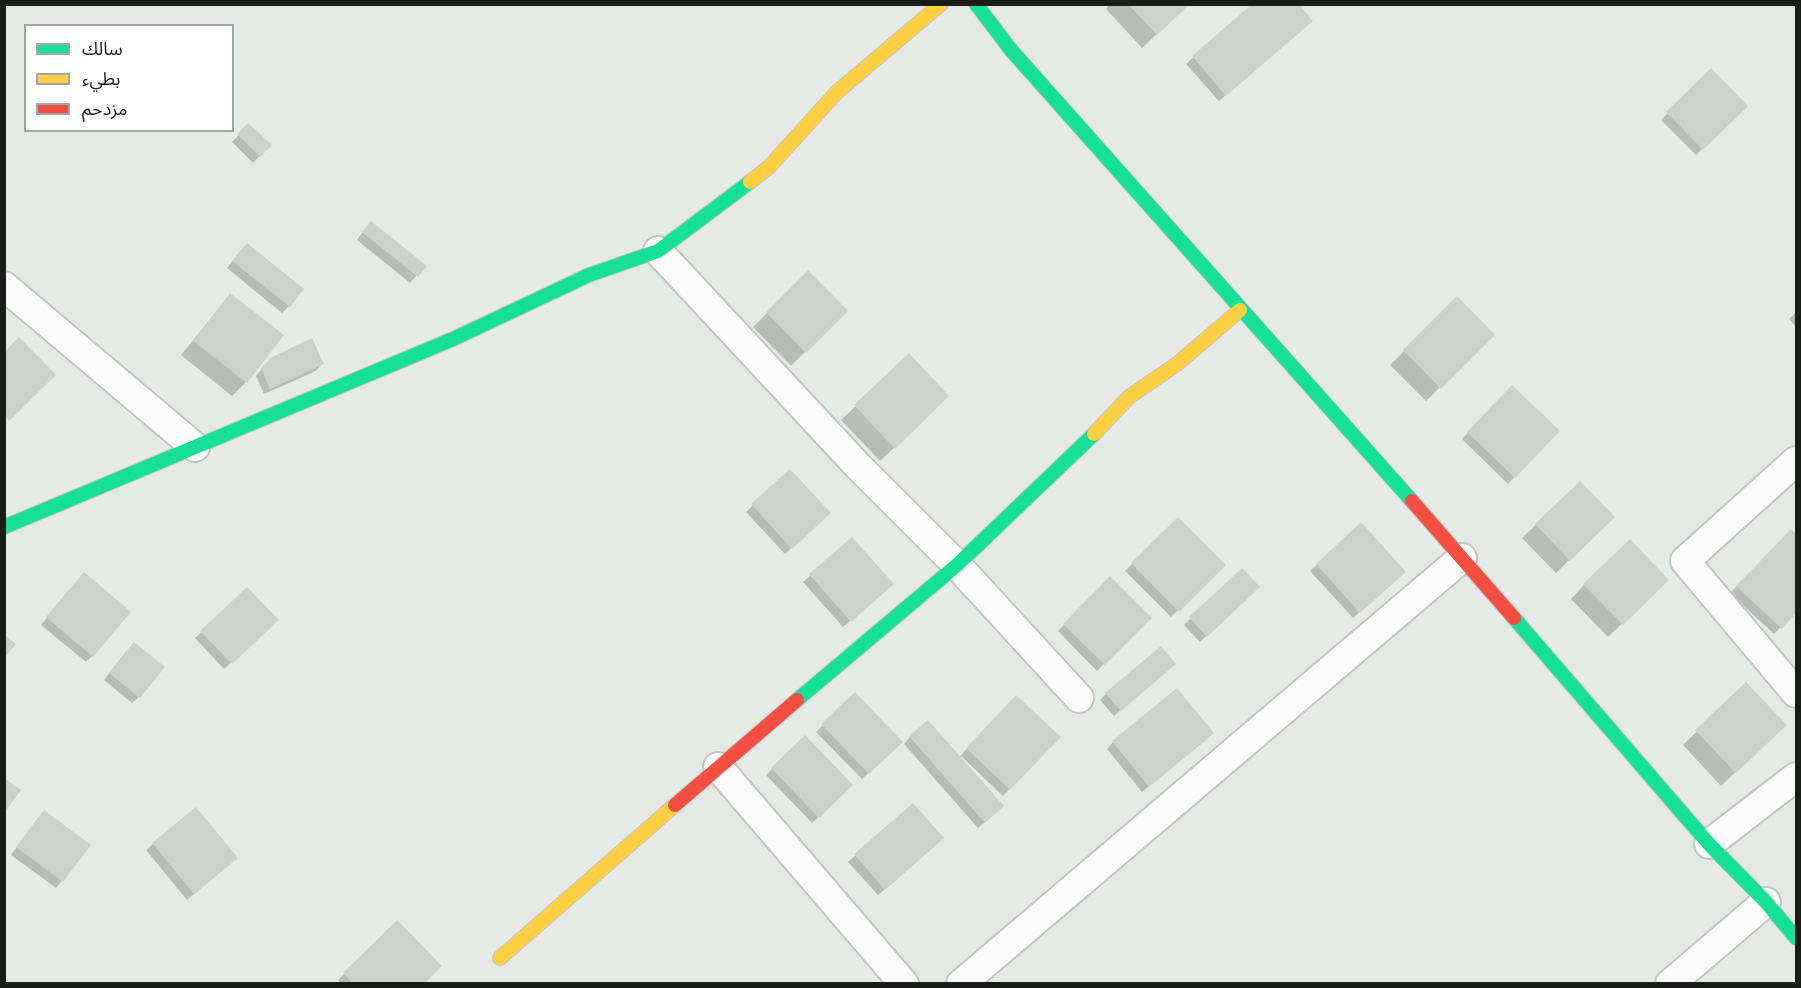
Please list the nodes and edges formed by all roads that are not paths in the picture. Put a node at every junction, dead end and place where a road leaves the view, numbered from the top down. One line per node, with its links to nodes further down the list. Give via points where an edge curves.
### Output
1 (941, 4): 3 (street, via 837,92 769,167)
2 (976, 4): 5 (street, via 1011,50)
3 (658, 250): 6 (street, via 589,275 453,339); 10 (street, via 858,466)
4 (4, 286): 6 (street)
5 (1240, 310): 9 (street); 10 (street, via 1177,364 1129,397)
6 (195, 447): 8 (street)
7 (1797, 461): 11 (street, via 1685,561)
8 (4, 527)
9 (1462, 558): 15 (street); 20 (street)
10 (957, 565): 12 (street); 13 (street)
11 (1797, 693)
12 (1079, 698)
13 (718, 767): 18 (street); 19 (street)
14 (1797, 777): 15 (street)
15 (1709, 844): 16 (street)
16 (1767, 902): 17 (street); 21 (street)
17 (1797, 938)
18 (500, 958)
19 (904, 984)
20 (961, 984)
21 (1670, 984)

